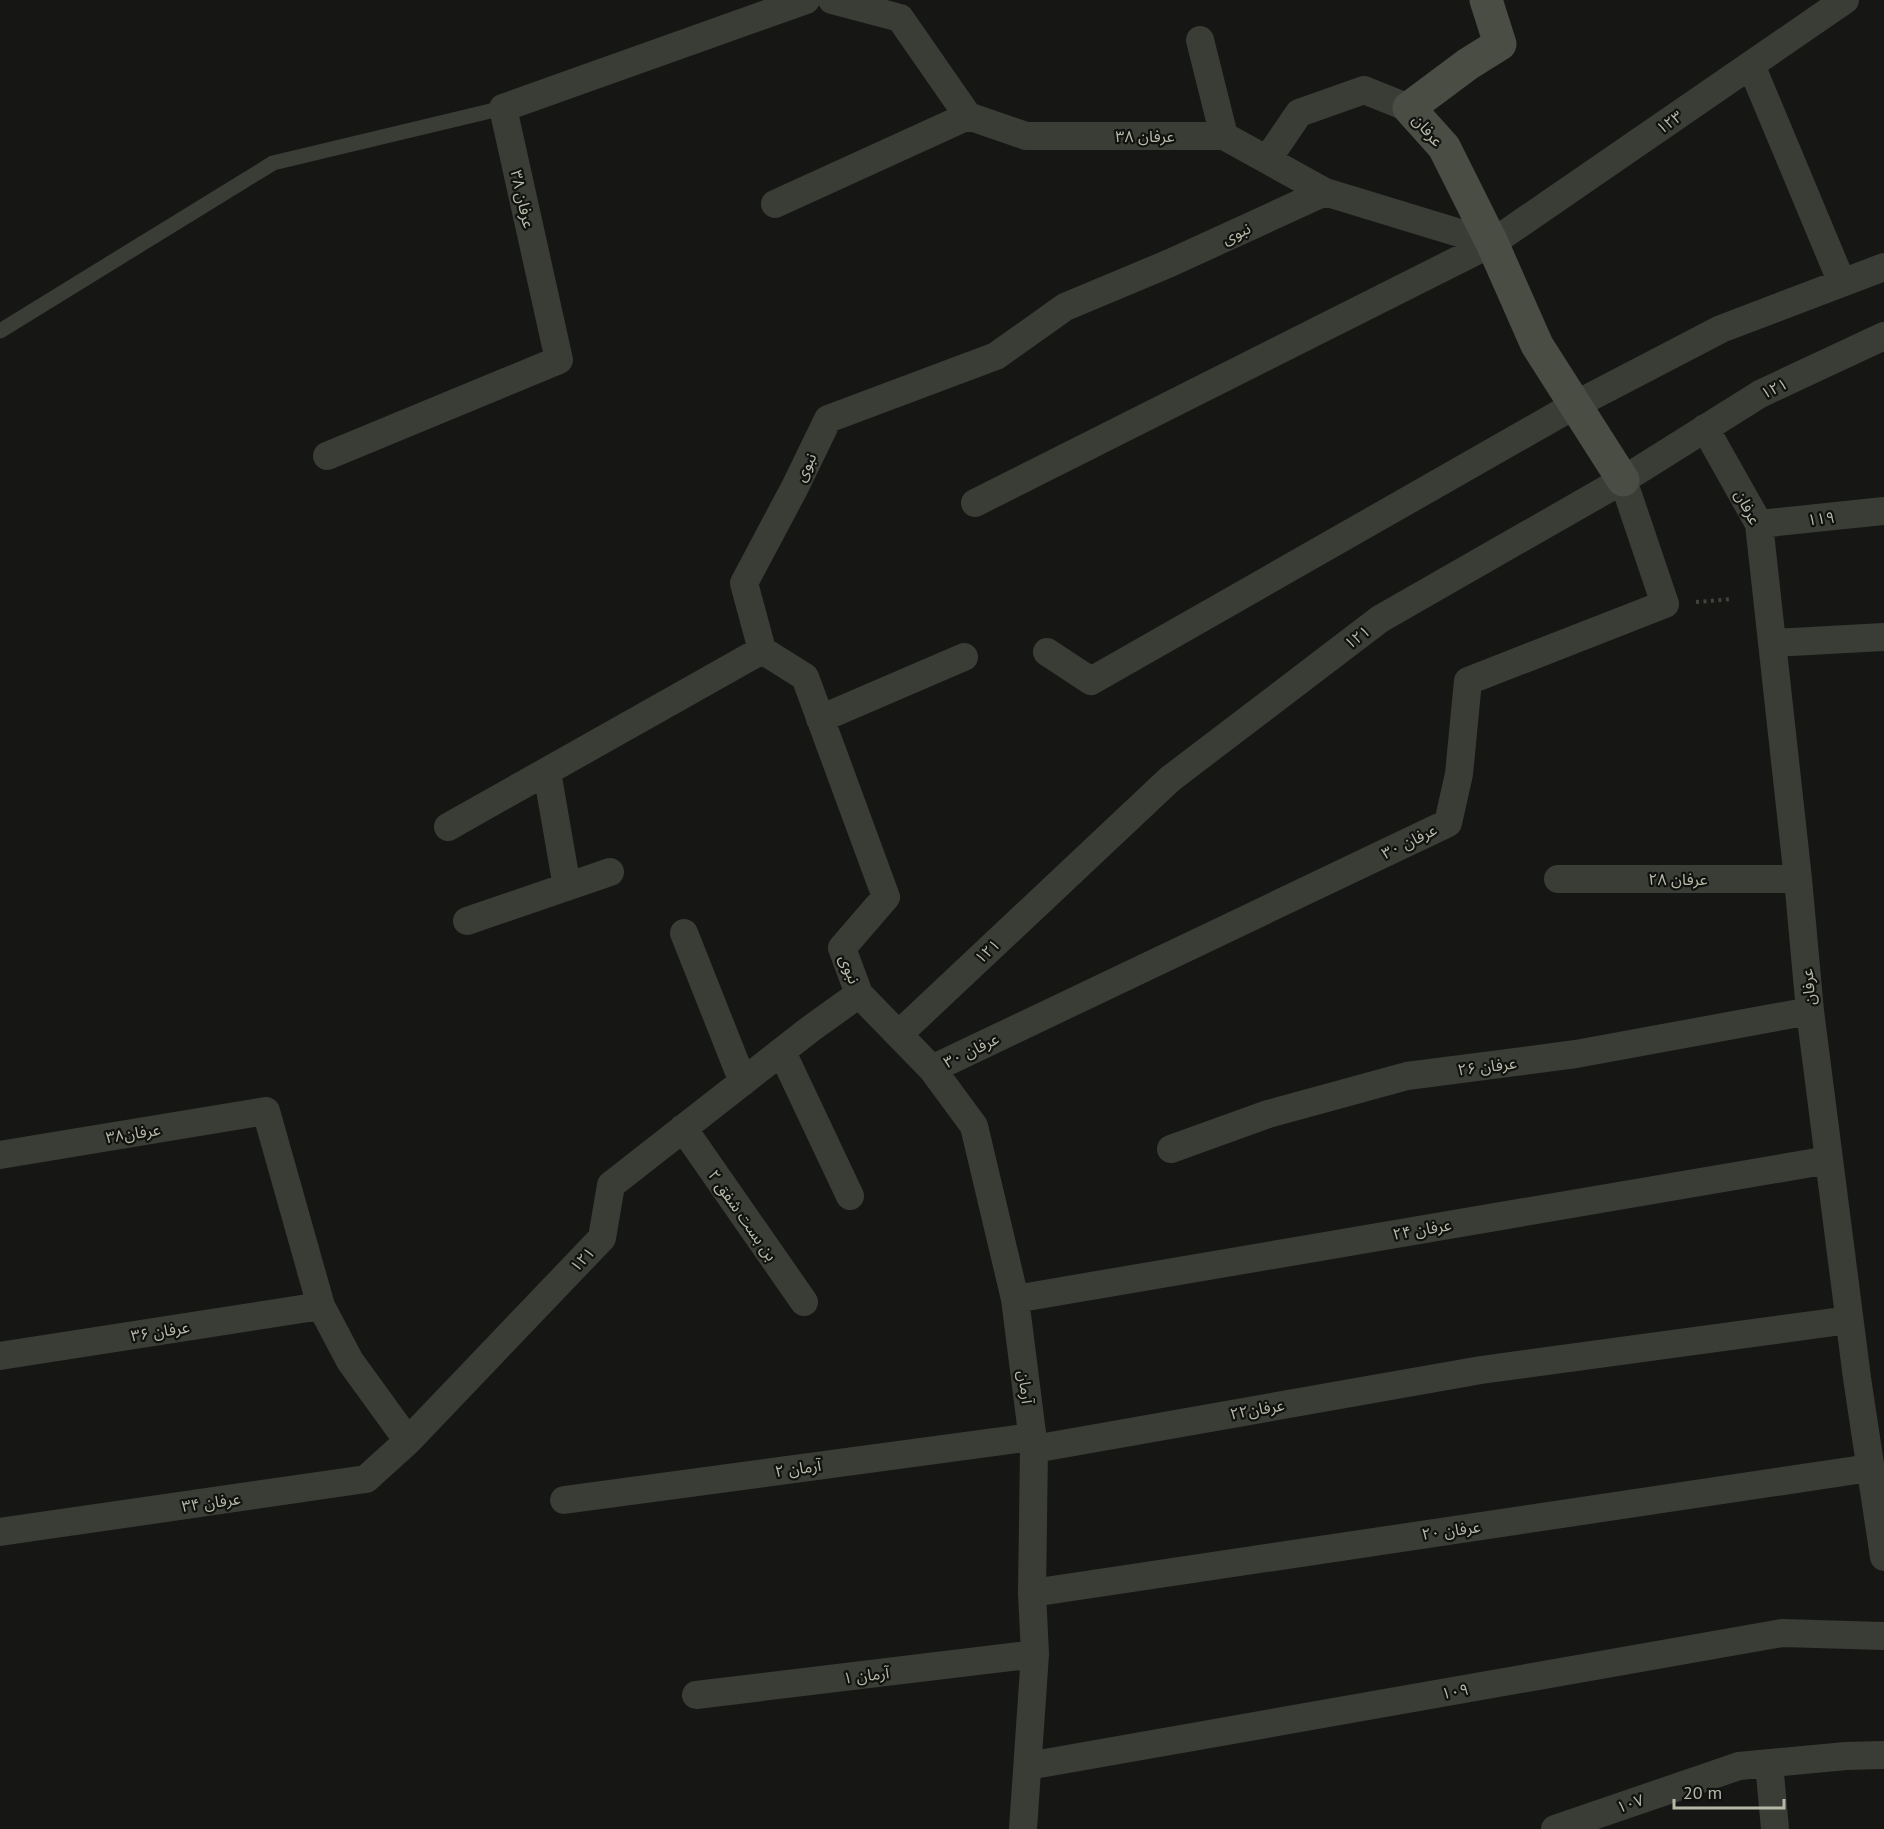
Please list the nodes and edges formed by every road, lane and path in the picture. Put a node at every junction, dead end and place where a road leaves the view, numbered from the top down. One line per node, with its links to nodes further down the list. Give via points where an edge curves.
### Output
1 (806, 0): 7 (street)
2 (832, 0): 9 (street, via 900,18)
3 (1486, 0): 8 (street, عرفان, via 1500,44)
4 (1829, 4): 6 (street, ۱۲۳)
5 (1200, 40): 10 (street)
6 (1751, 65): 14 (street, ۱۲۳); 16 (street)
7 (503, 108): 17 (lane, via 273,163); 21 (street, عرفان ۳۸, via 559,360)
8 (1409, 108): 11 (street, via 1364,90 1299,114); 14 (street, عرفان, via 1444,147)
9 (968, 116): 10 (street, عرفان ۳۸, via 1026,136); 13 (street)
10 (1224, 136): 11 (street, عرفان ۳۸)
11 (1267, 160): 12 (street, عرفان ۳۸)
12 (1325, 192): 14 (street, عرفان ۳۸); 30 (street, نبوی, via 1065,307 996,356 828,418 744,583)
13 (776, 204)
14 (1492, 243): 19 (street, عرفان, via 1536,345); 23 (street, ۱۲۳)
15 (1884, 267): 16 (street)
16 (1842, 283): 19 (street, via 1721,329)
17 (0, 331)
18 (1884, 336): 20 (street, ۱۲۱, via 1760,394)
19 (1575, 405): 22 (street, عرفان); 31 (street, via 1091,681)
20 (1705, 428): 22 (street, ۱۲۱); 25 (street, عرفان)
21 (327, 456)
22 (1623, 480): 27 (street); 44 (street, ۱۲۱, via 1380,619 1179,772)
23 (975, 503)
24 (1884, 511): 25 (street, ۱۱۹)
25 (1759, 524): 26 (street, عرفان)
26 (1767, 596): 27 (path); 29 (street, عرفان)
27 (1665, 604): 46 (street, عرفان ۳۰, via 1468,681 1460,774 1448,822)
28 (1884, 637): 29 (street)
29 (1772, 643): 38 (street, عرفان)
30 (762, 650): 33 (street, نبوی, via 805,677); 34 (street)
31 (1047, 652)
32 (964, 657): 33 (street)
33 (820, 718): 42 (street, نبوی, via 886,897 842,948)
34 (547, 772): 35 (street); 39 (street)
35 (448, 827)
36 (609, 872): 39 (street)
37 (1558, 879): 38 (street, عرفان ۲۸)
38 (1798, 879): 43 (street, عرفان)
39 (567, 886): 40 (street)
40 (467, 921)
41 (684, 933): 47 (street)
42 (859, 994): 44 (street, آرمان); 45 (street, ۱۲۱)
43 (1810, 1011): 49 (street, عرفان ۲۶, via 1576,1054 1407,1076 1268,1114); 51 (street, عرفان)
44 (899, 1034): 46 (street, آرمان)
45 (782, 1052): 47 (street, ۱۲۱); 52 (street)
46 (932, 1069): 53 (street, آرمان, via 974,1126)
47 (743, 1082): 48 (street, ۱۲۱)
48 (683, 1128): 54 (street, بن بست شفق ۲); 59 (street, ۱۲۱, via 611,1185 602,1238)
49 (1171, 1149)
50 (0, 1155): 55 (street, عرفان۳۸, via 266,1111)
51 (1829, 1160): 53 (street, عرفان ۲۴); 56 (street, عرفان)
52 (850, 1196)
53 (1015, 1299): 60 (street, آرمان)
54 (804, 1302)
55 (321, 1306): 57 (street, عرفان ۳۶); 59 (street, via 350,1361)
56 (1849, 1320): 58 (street, عرفان); 60 (street, عرفان۲۲, via 1480,1370)
57 (0, 1356)
58 (1874, 1426): 61 (street, عرفان)
59 (408, 1441): 63 (street, عرفان ۳۴, via 366,1479)
60 (1033, 1443): 62 (street, آرمان ۲); 65 (street, آرمان)
61 (1870, 1468): 64 (street, عرفان); 65 (street, عرفان ۲۰)
62 (564, 1500)
63 (0, 1532)
64 (1884, 1557)
65 (1032, 1593): 67 (street, آرمان)
66 (1884, 1635): 71 (street, ۱۰۹, via 1782,1633)
67 (1035, 1654): 68 (street, آرمان ۱); 71 (street, آرمان)
68 (696, 1695)
69 (1884, 1755): 70 (street, ۱۰۷)
70 (1769, 1763): 73 (street, ۱۰۷, via 1739,1766); 74 (street)
71 (1028, 1766): 72 (street, آرمان)
72 (1023, 1829)
73 (1554, 1829)
74 (1775, 1829)

